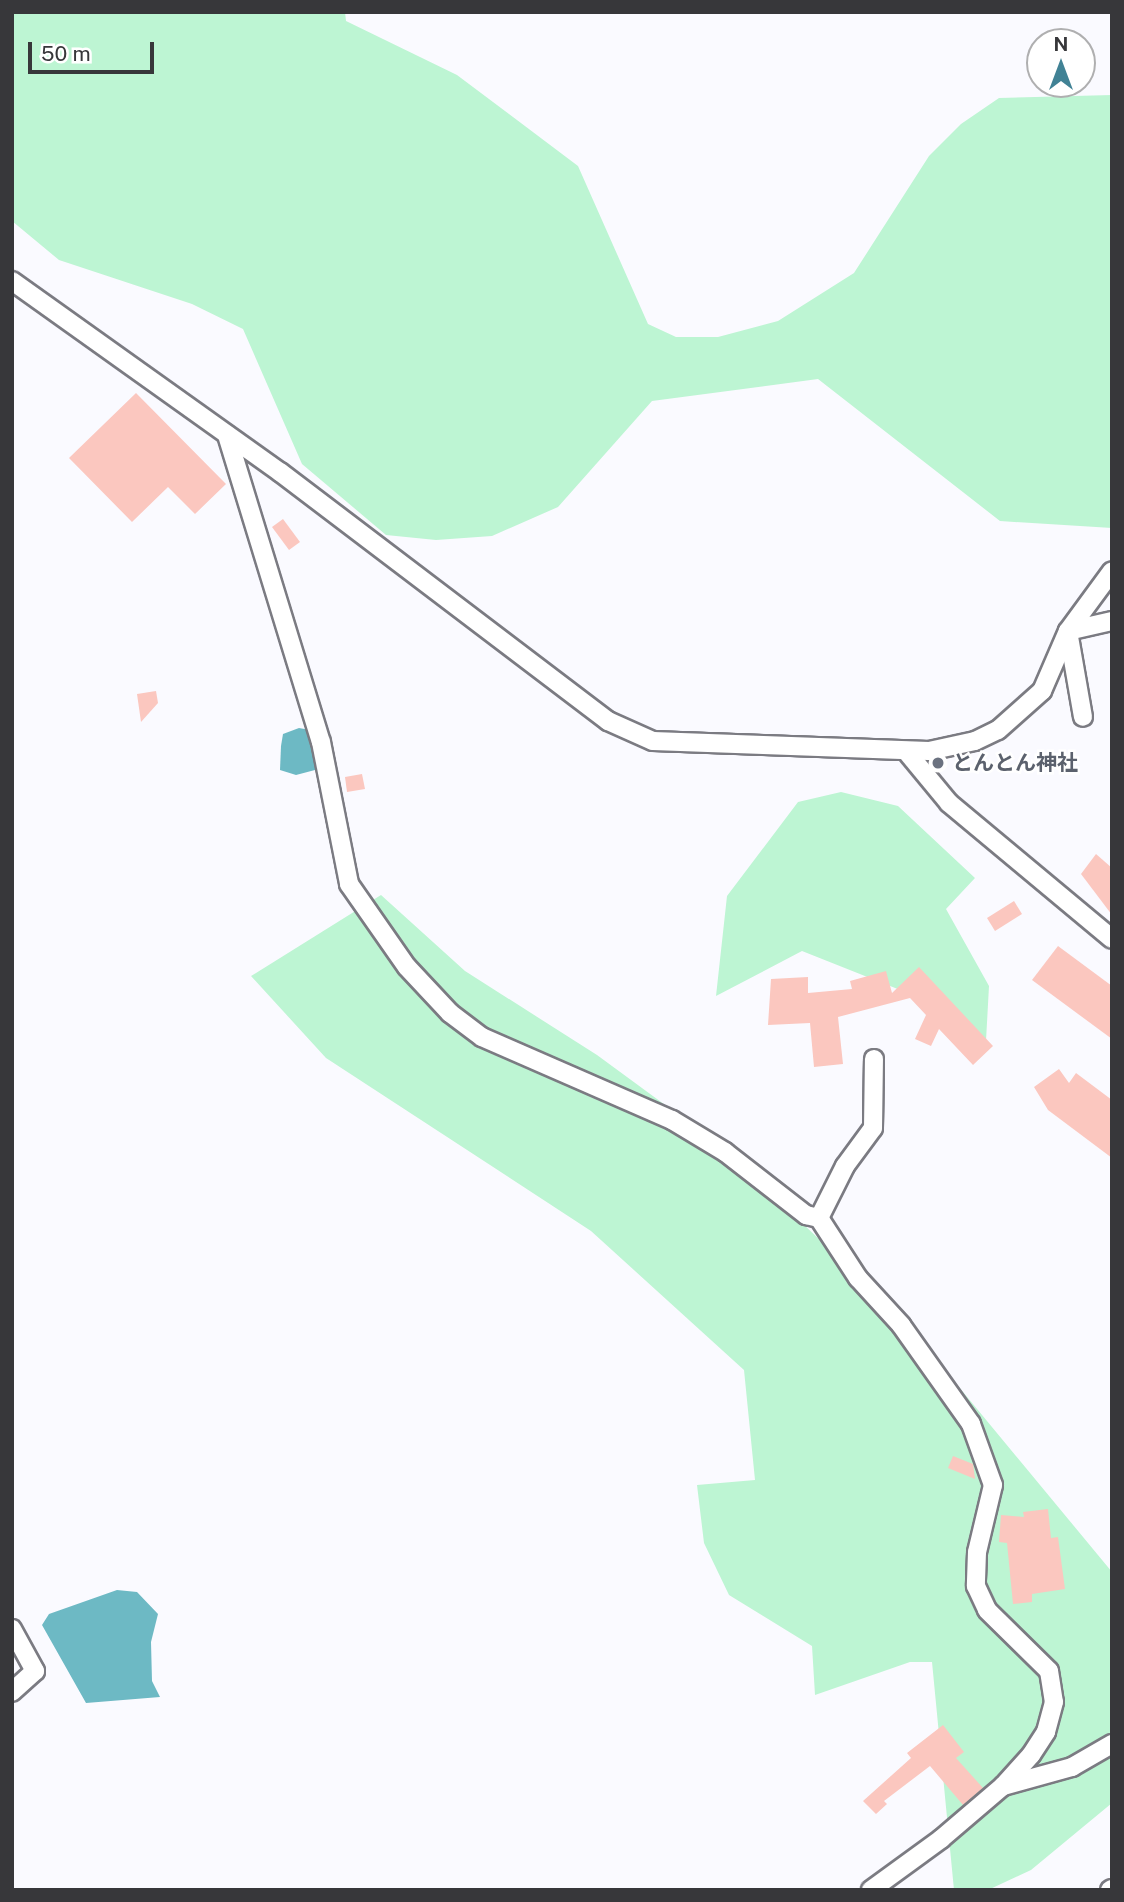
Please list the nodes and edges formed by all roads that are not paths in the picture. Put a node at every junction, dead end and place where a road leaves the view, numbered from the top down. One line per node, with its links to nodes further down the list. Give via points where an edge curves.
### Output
1 (12, 281): 2 (street)
2 (227, 435): 7 (street, via 608,722 653,741); 10 (street, via 321,743 349,884 407,967 450,1013 482,1037 672,1120 725,1152 806,1215)
3 (1112, 571): 5 (street)
4 (1112, 621): 5 (street)
5 (1068, 631): 6 (street); 7 (street, via 1042,691 998,730 952,749)
6 (1083, 717)
7 (906, 751): 8 (street, via 949,803)
8 (1112, 939)
9 (874, 1059): 10 (street, via 873,1128 845,1166)
10 (819, 1218): 14 (street, via 858,1278 901,1325 971,1424 993,1485 977,1552 976,1586 987,1610 1049,1671 1055,1702 1046,1731)
11 (12, 1629): 12 (street, via 35,1671)
12 (12, 1692)
13 (1112, 1744): 14 (street, via 1072,1767)
14 (1003, 1786): 15 (street)
15 (871, 1890)

